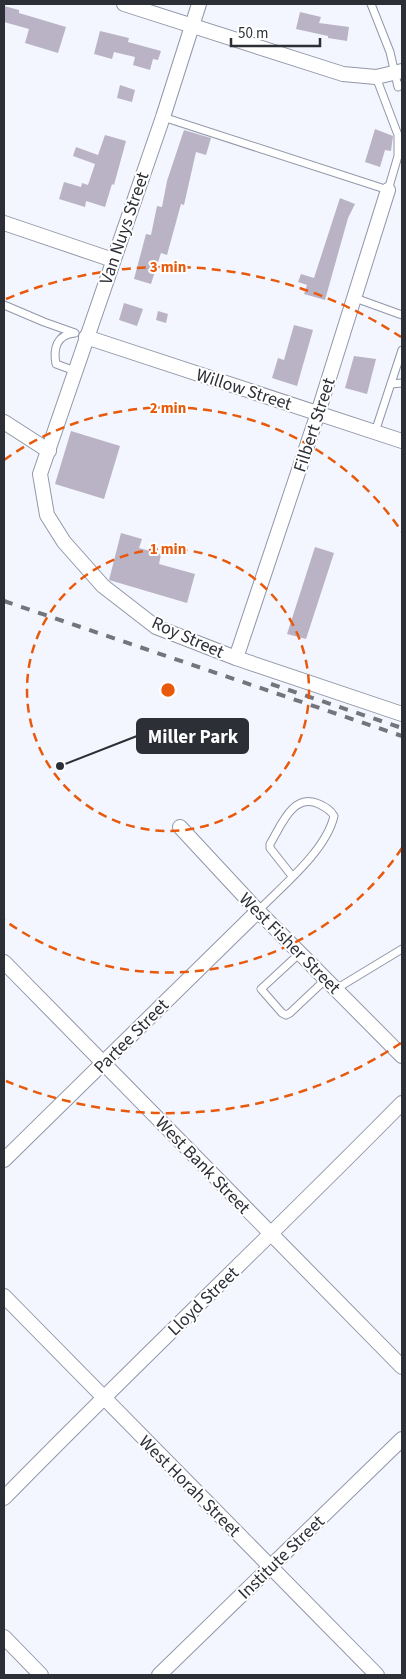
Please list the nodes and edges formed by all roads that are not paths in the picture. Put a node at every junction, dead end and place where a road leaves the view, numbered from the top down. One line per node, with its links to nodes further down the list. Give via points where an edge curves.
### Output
1 (124, 4): 4 (street)
2 (199, 4): 4 (street, Van Nuys Street)
3 (371, 4): 5 (lane)
4 (191, 26): 6 (street, via 343,74); 8 (street, Van Nuys Street)
5 (398, 72): 6 (street); 7 (lane, via 398,87)
6 (376, 77): 9 (lane, via 398,135)
7 (402, 86)
8 (164, 117): 10 (lane); 12 (street, Van Nuys Street)
9 (400, 158): 10 (lane)
10 (388, 190): 13 (street, Filbert Street)
11 (4, 223): 12 (street)
12 (113, 260): 16 (street, Van Nuys Street)
13 (355, 298): 15 (lane); 21 (street, Filbert Street)
14 (4, 305): 16 (lane)
15 (402, 315)
16 (81, 335): 18 (street, Van Nuys Street); 18 (lane, via 66,334 55,348 56,364); 21 (street, Willow Street)
17 (402, 350): 20 (lane)
18 (75, 371): 25 (street, Van Nuys Street)
19 (402, 383): 20 (lane)
20 (391, 384): 23 (lane)
21 (318, 413): 23 (street, Willow Street); 26 (street, Filbert Street)
22 (4, 422): 25 (street)
23 (375, 432): 24 (street, Willow Street)
24 (402, 441)
25 (49, 451): 26 (street, Roy Street, via 40,474 47,515 64,542 103,586 156,627)
26 (236, 658): 27 (street, Roy Street)
27 (402, 714)
28 (180, 827): 30 (street, West Fisher Street)
29 (292, 876): 29 (lane, via 324,840 332,825 334,816 331,811 312,801 294,805 270,844); 30 (lane)
30 (258, 910): 32 (street, West Fisher Street); 36 (street, Partee Street)
31 (402, 949): 34 (lane)
32 (300, 953): 34 (street, West Fisher Street); 34 (lane, via 261,989 282,1013 290,1013)
33 (4, 962): 36 (street, West Bank Street)
34 (331, 984): 35 (street, West Fisher Street)
35 (402, 1056)
36 (104, 1064): 38 (street, Partee Street); 39 (street, West Bank Street)
37 (402, 1103): 39 (street, Lloyd Street)
38 (4, 1160)
39 (271, 1236): 41 (street, West Bank Street); 42 (street, Lloyd Street)
40 (4, 1296): 42 (street, West Horah Street)
41 (402, 1367)
42 (103, 1397): 44 (street, Lloyd Street); 45 (street, West Horah Street)
43 (402, 1439): 45 (street, Institute Street)
44 (4, 1498)
45 (271, 1567): 48 (street, Institute Street); 49 (street, West Horah Street)
46 (4, 1637): 47 (street)
47 (41, 1675)
48 (159, 1675)
49 (377, 1675)

